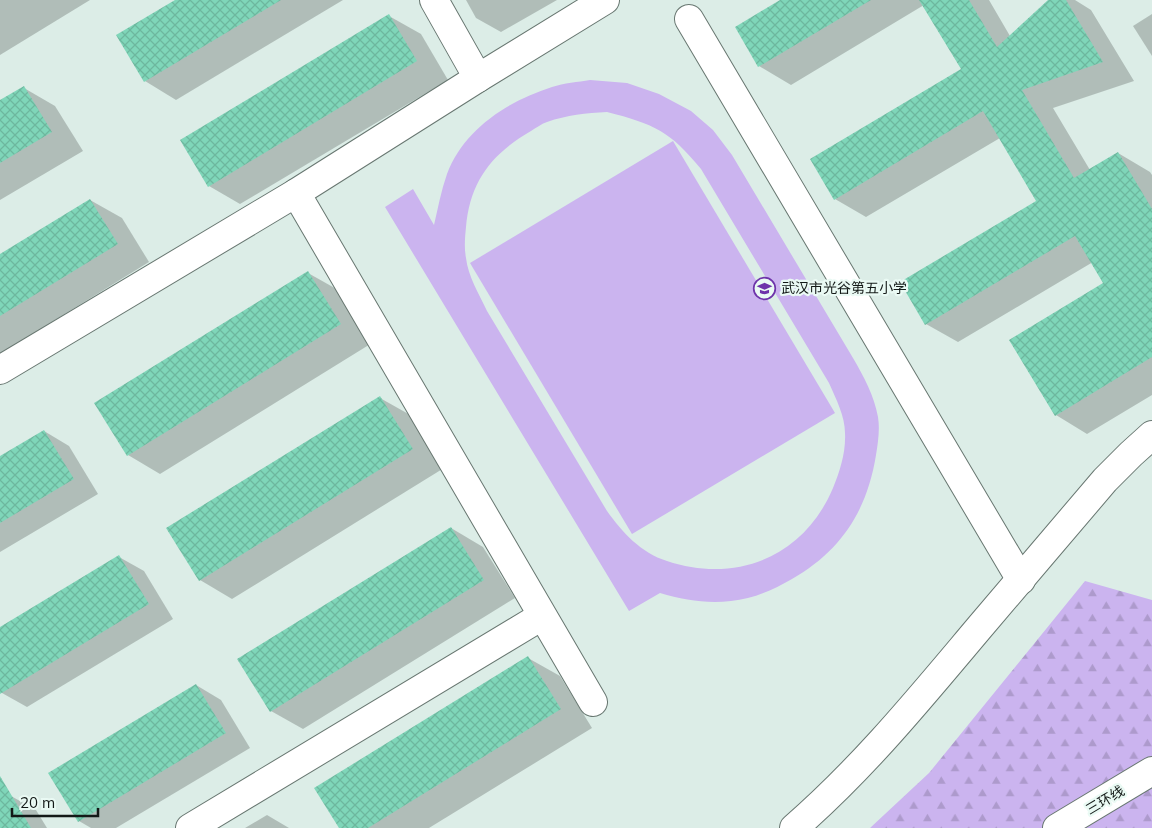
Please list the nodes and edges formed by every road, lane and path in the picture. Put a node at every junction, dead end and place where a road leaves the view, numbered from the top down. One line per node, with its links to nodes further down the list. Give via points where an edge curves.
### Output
1 (434, 0): 4 (main road)
2 (605, 0): 4 (main road)
3 (689, 19): 8 (main road)
4 (478, 78): 5 (main road)
5 (296, 193): 6 (main road); 9 (main road)
6 (0, 370)
7 (1152, 435): 8 (main road, via 1105,480)
8 (1021, 580): 13 (main road, via 886,738)
9 (542, 616): 10 (main road); 12 (main road)
10 (593, 702)
11 (1152, 771): 14 (main road, 三环线)
12 (190, 828)
13 (794, 828)
14 (1057, 828)

